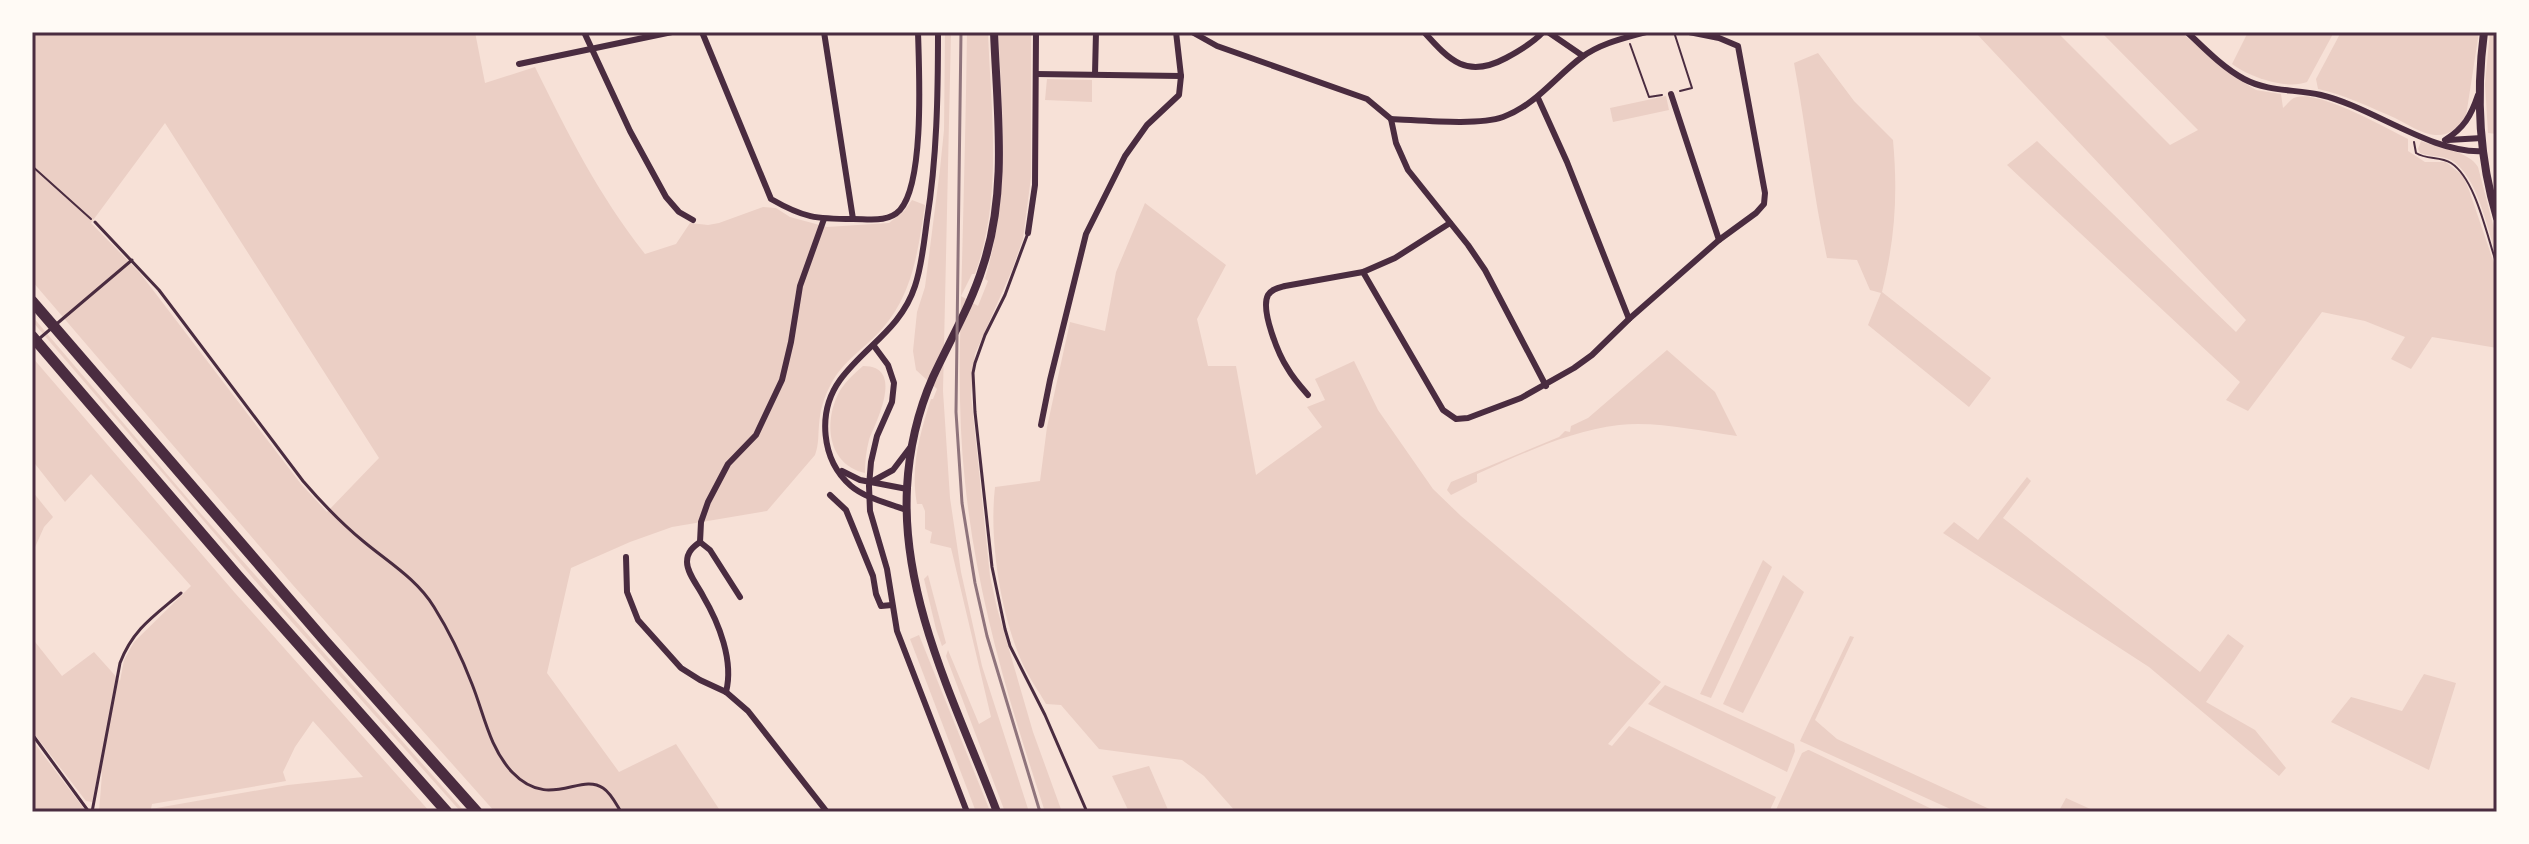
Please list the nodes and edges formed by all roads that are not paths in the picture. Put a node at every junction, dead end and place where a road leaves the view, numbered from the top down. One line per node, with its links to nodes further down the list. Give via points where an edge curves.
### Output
1 (584, 32): 18 (street)
2 (672, 32): 18 (street)
3 (702, 32): 32 (street, via 771,199 791,211)
4 (824, 32): 33 (street)
5 (918, 32): 33 (street, via 913,179 901,209 887,219)
6 (938, 32): 45 (street, via 937,135 921,259 905,309)
7 (994, 32): 49 (main road, via 998,185 988,249 928,389)
8 (1036, 32): 21 (street)
9 (1096, 32): 22 (street)
10 (1176, 32): 23 (street)
11 (1192, 32): 27 (street, via 1217,46 1367,99)
12 (1424, 32): 13 (street, via 1448,58 1477,68 1491,66)
13 (1545, 32): 19 (street)
14 (1646, 32): 19 (street)
15 (1689, 32): 38 (street, via 1738,46 1765,193 1756,213)
16 (2187, 32): 29 (street, via 2244,79 2347,103)
17 (2484, 32): 24 (main road)
18 (592, 47): 20 (street); 34 (street, via 666,197)
19 (1583, 56): 26 (street)
20 (519, 64)
21 (1036, 74): 22 (street); 37 (street, via 1035,185)
22 (1095, 74): 23 (street)
23 (1181, 76): 48 (street, via 1179,95 1147,125 1125,156 1086,234)
24 (2479, 91): 28 (main road); 29 (street, via 2471,117)
25 (1671, 94): 38 (street)
26 (1538, 98): 27 (street, via 1502,118); 42 (street)
27 (1391, 119): 36 (street, via 1408,170)
28 (2482, 138): 29 (street); 30 (main road)
29 (2441, 140): 30 (street, via 2450,148)
30 (2483, 151): 31 (main road)
31 (2497, 218)
32 (824, 219): 33 (street); 55 (street, via 800,286 782,380 756,435 728,464 708,502)
33 (853, 219)
34 (693, 220)
35 (95, 222): 39 (lane)
36 (1450, 223): 40 (street); 46 (street, via 1485,270)
37 (1028, 233): 69 (lane, via 973,373 983,489 995,589 1010,646)
38 (1719, 240): 42 (street)
39 (132, 260): 44 (lane); 65 (lane, via 303,481 341,522 423,591 468,674 491,739 513,773 548,791 597,785)
40 (1363, 272): 46 (street, via 1443,410 1456,419); 47 (street, via 1285,286 1267,297 1272,332 1287,368)
41 (32, 301): 64 (highway)
42 (1629, 319): 46 (street, via 1592,355)
43 (32, 336): 63 (highway)
44 (32, 344)
45 (874, 346): 50 (street, via 840,380 831,397 826,442); 59 (street, via 894,383 872,455 869,486)
46 (1546, 386)
47 (1308, 395)
48 (1041, 425)
49 (912, 445): 51 (street, via 887,475); 52 (main road)
50 (838, 470): 51 (street); 54 (street, via 861,492)
51 (871, 482): 52 (street)
52 (907, 489): 54 (main road)
53 (830, 495): 59 (street, via 846,510 881,606)
54 (906, 510): 68 (main road, via 923,616)
55 (700, 542): 58 (street); 60 (street, via 688,554 687,565 725,651 730,677)
56 (626, 557): 60 (street, via 627,592 638,620 681,668)
57 (181, 593): 62 (lane, via 126,647)
58 (740, 597)
59 (892, 605): 67 (street, via 905,654)
60 (726, 692): 66 (street, via 760,724)
61 (32, 734): 62 (lane)
62 (90, 812)
63 (447, 812)
64 (477, 812)
65 (621, 812)
66 (827, 812)
67 (967, 812)
68 (997, 812)
69 (1087, 812)

